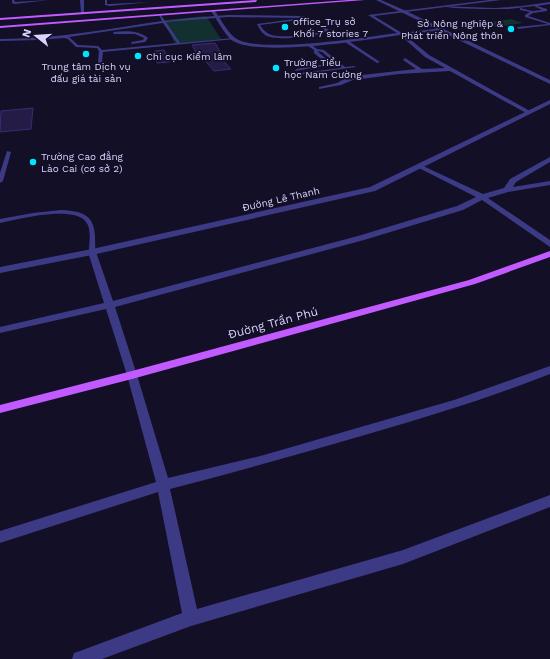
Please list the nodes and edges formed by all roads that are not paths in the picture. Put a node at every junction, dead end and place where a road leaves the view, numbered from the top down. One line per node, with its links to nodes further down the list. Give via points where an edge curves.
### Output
1 (14, 0): 2 (lane, via 15,3)
2 (48, 0)
3 (82, 0): 23 (street)
4 (131, 0): 11 (lane)
5 (262, 0): 16 (main road)
6 (293, 0): 27 (main road)
7 (340, 0): 31 (main road)
8 (363, 0): 21 (main road)
9 (378, 0): 18 (street)
10 (499, 0): 14 (street)
11 (105, 1): 12 (lane, via 110,5)
12 (149, 1): 16 (lane)
13 (550, 3): 15 (lane)
14 (440, 6): 17 (lane, via 481,10); 18 (street)
15 (532, 6): 17 (lane); 19 (lane)
16 (150, 8): 23 (main road)
17 (517, 8): 22 (lane)
18 (403, 10): 34 (street); 37 (street, via 370,15)
19 (546, 10): 20 (lane); 22 (lane)
20 (550, 10)
21 (213, 11): 24 (main road); 25 (street)
22 (532, 12): 30 (lane, via 526,16)
23 (83, 13): 27 (main road)
24 (160, 15): 29 (lane); 31 (main road)
25 (219, 17): 26 (lane); 29 (lane); 39 (street)
26 (307, 18): 26 (lane, via 278,20 258,24 266,34 273,36 301,36 327,30)
27 (0, 20)
28 (155, 22): 29 (lane); 32 (lane); 38 (lane)
29 (164, 22): 43 (lane)
30 (550, 24): 33 (lane)
31 (0, 26)
32 (147, 28)
33 (518, 28)
34 (442, 29): 37 (street); 60 (street)
35 (140, 30): 36 (lane)
36 (134, 33): 38 (lane); 42 (lane, via 146,39)
37 (401, 34): 41 (street); 56 (street, via 427,56)
38 (67, 38): 40 (lane); 46 (lane, via 78,47)
39 (233, 39): 43 (lane); 45 (street, via 267,47)
40 (0, 40)
41 (346, 41): 45 (street); 50 (lane)
42 (128, 43)
43 (178, 43): 47 (lane)
44 (121, 44): 46 (lane)
45 (309, 45): 48 (lane)
46 (98, 47): 47 (lane)
47 (101, 50): 52 (lane, via 100,62)
48 (316, 50): 51 (lane, via 315,52); 54 (lane, via 323,51)
49 (405, 59): 58 (street)
50 (378, 62)
51 (330, 64): 55 (lane); 57 (lane)
52 (95, 66)
53 (354, 67): 54 (lane)
54 (344, 68): 55 (lane)
55 (336, 69): 59 (lane)
56 (450, 69): 58 (street); 63 (street)
57 (296, 70)
58 (421, 71): 61 (street, via 348,79)
59 (300, 74)
60 (550, 82)
61 (322, 88)
62 (550, 102): 63 (street, Đường Lê Thanh)
63 (528, 112): 66 (street, Đường Lê Thanh)
64 (9, 152): 67 (lane)
65 (550, 159): 69 (street, via 513,181)
66 (419, 166): 70 (street); 73 (street, Đường Lê Thanh, via 380,186 364,191)
67 (0, 181)
68 (550, 183): 69 (street)
69 (507, 190): 70 (street)
70 (482, 197): 72 (street); 76 (street, via 460,208 361,238)
71 (0, 221): 73 (lane, via 67,211 80,214 88,220 92,228)
72 (550, 244)
73 (92, 252): 75 (street, Đường Lê Thanh); 76 (street)
74 (550, 254): 79 (main road, Đường Trần Phú, via 472,282)
75 (0, 270)
76 (109, 304): 77 (street); 79 (street)
77 (0, 330)
78 (550, 370): 81 (street, via 454,404 264,460)
79 (132, 375): 80 (main road, Đường Trần Phú); 81 (street)
80 (0, 409)
81 (162, 485): 83 (street); 84 (street)
82 (550, 501): 84 (street, via 403,557)
83 (0, 537)
84 (191, 618): 85 (street)
85 (80, 659)

